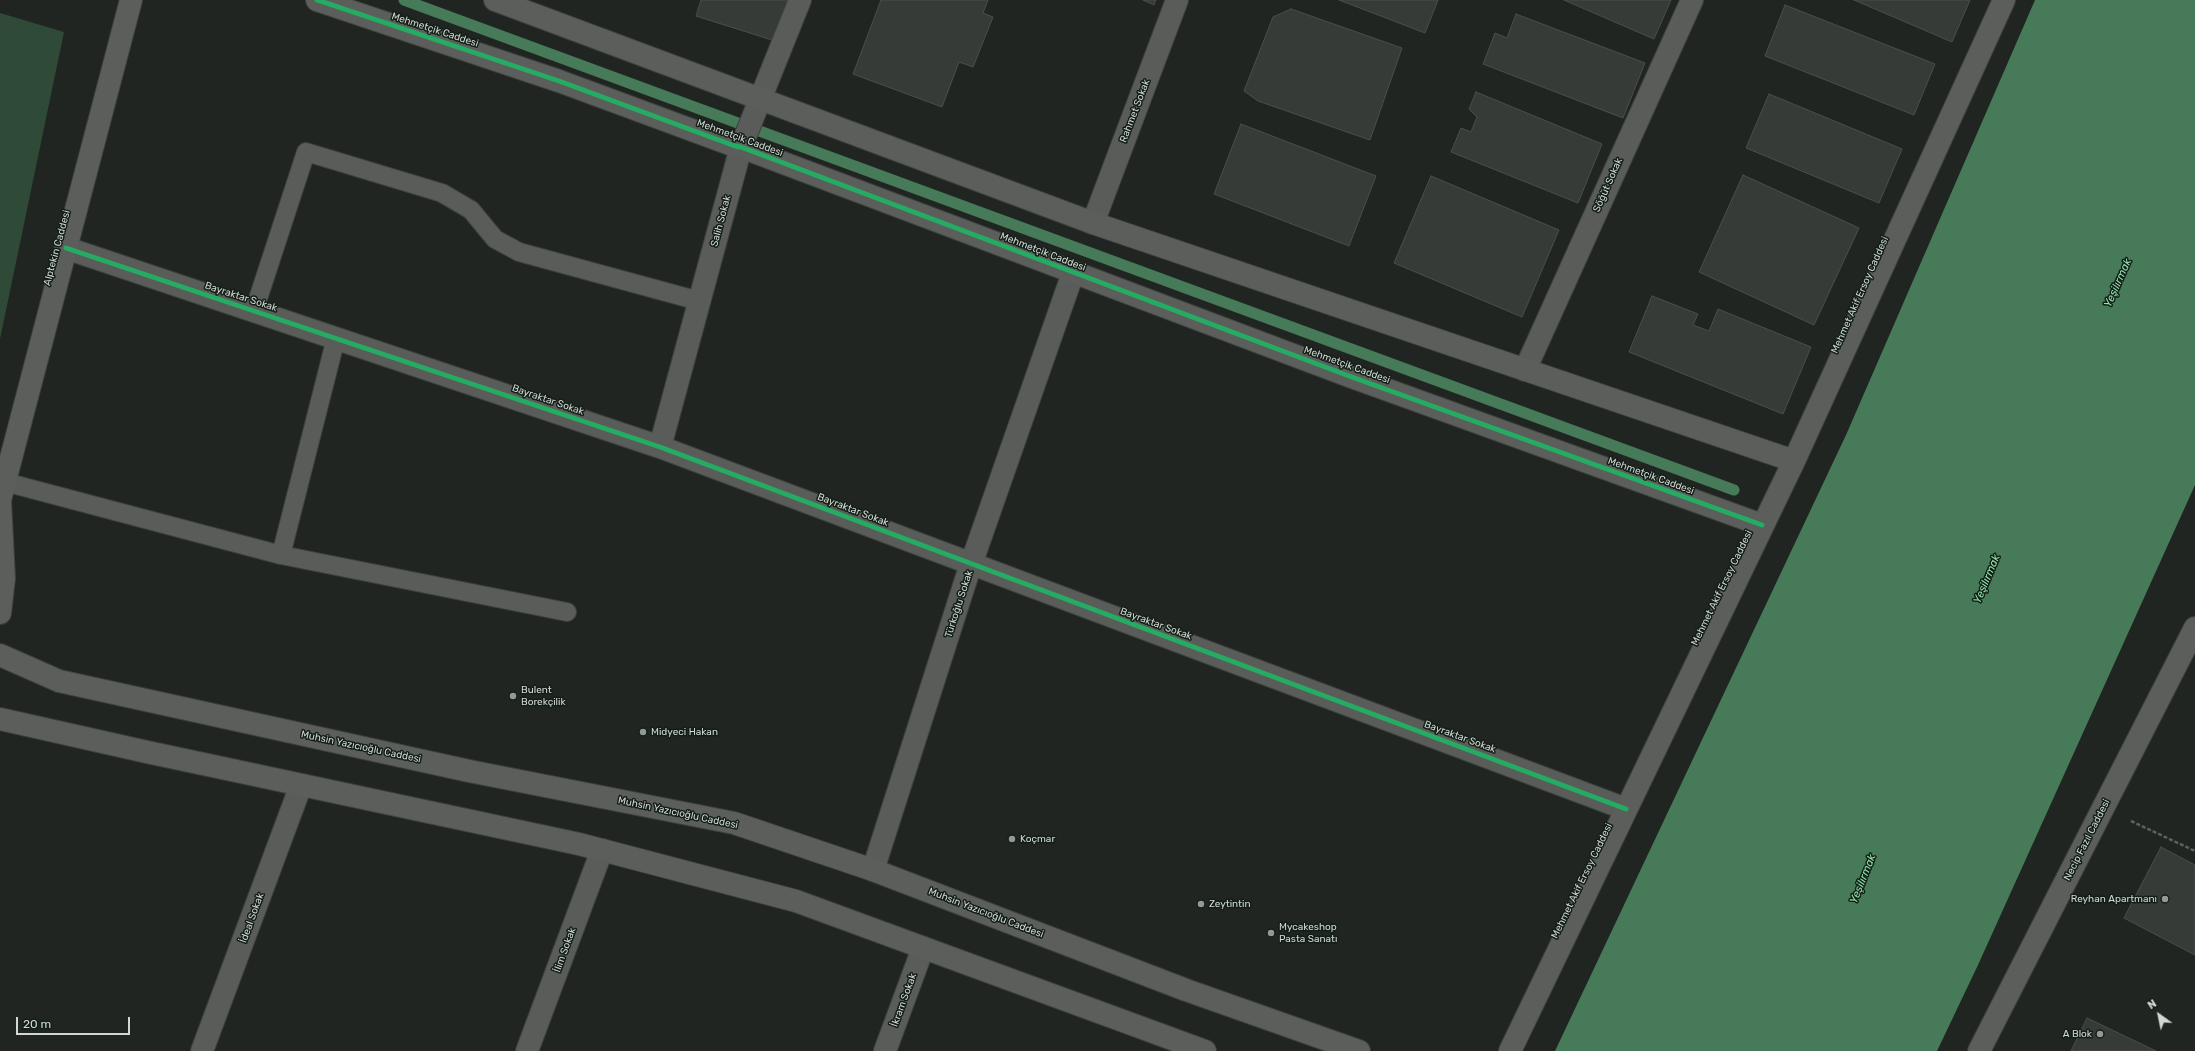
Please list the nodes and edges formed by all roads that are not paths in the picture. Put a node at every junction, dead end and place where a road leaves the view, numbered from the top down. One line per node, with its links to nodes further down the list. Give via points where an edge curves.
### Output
1 (131, 0): 11 (street, Alptekin Caddesi)
2 (317, 0): 9 (street, Mehmetçik Caddesi, via 559,80)
3 (800, 0): 8 (street, Salih Sokak)
4 (1177, 0): 10 (street, Rahmet Sokak)
5 (1692, 0): 16 (street, Söğüt Sokak)
6 (2004, 0): 18 (street, Mehmet Akif Ersoy Caddesi)
7 (503, 2): 8 (street)
8 (759, 98): 9 (street, Salih Sokak); 10 (street)
9 (741, 147): 12 (street, Mehmetçik Caddesi); 13 (street, Salih Sokak)
10 (1093, 223): 16 (street)
11 (66, 248): 14 (street, Bayraktar Sokak); 19 (street, Alptekin Caddesi)
12 (1073, 273): 20 (street, Mehmetçik Caddesi); 22 (street, Türkoğlu Sokak)
13 (699, 301): 14 (lane, via 519,252 495,238 471,210 442,193 306,152); 17 (street, Salih Sokak)
14 (254, 311): 15 (street, Bayraktar Sokak)
15 (336, 338): 17 (street, Bayraktar Sokak); 21 (lane)
16 (1525, 370): 18 (street)
17 (660, 447): 22 (street, Bayraktar Sokak)
18 (1794, 461): 20 (street, Mehmet Akif Ersoy Caddesi)
19 (2, 494): 21 (lane); 24 (street, Alptekin Caddesi, via 4,578)
20 (1762, 525): 29 (street, Mehmet Akif Ersoy Caddesi)
21 (281, 555): 23 (lane)
22 (972, 564): 29 (street, Bayraktar Sokak); 31 (street, Türkoğlu Sokak)
23 (567, 612)
24 (0, 613)
25 (2195, 628): 39 (street, Necip Fazıl Caddesi)
26 (0, 655): 31 (street, Muhsin Yazıcıoğlu Caddesi, via 59,681 469,771 734,823)
27 (0, 719): 28 (street)
28 (301, 785): 30 (street); 33 (street, İdeal Sokak)
29 (1626, 809): 38 (street, Mehmet Akif Ersoy Caddesi)
30 (602, 850): 32 (street, via 796,901); 34 (street, İlim Sokak)
31 (873, 870): 37 (street, Muhsin Yazıcıoğlu Caddesi, via 1179,987)
32 (923, 948): 35 (street, İkram Sokak); 36 (street)
33 (202, 1051)
34 (528, 1051)
35 (885, 1051)
36 (1205, 1051)
37 (1358, 1051)
38 (1510, 1051)
39 (1979, 1051)

